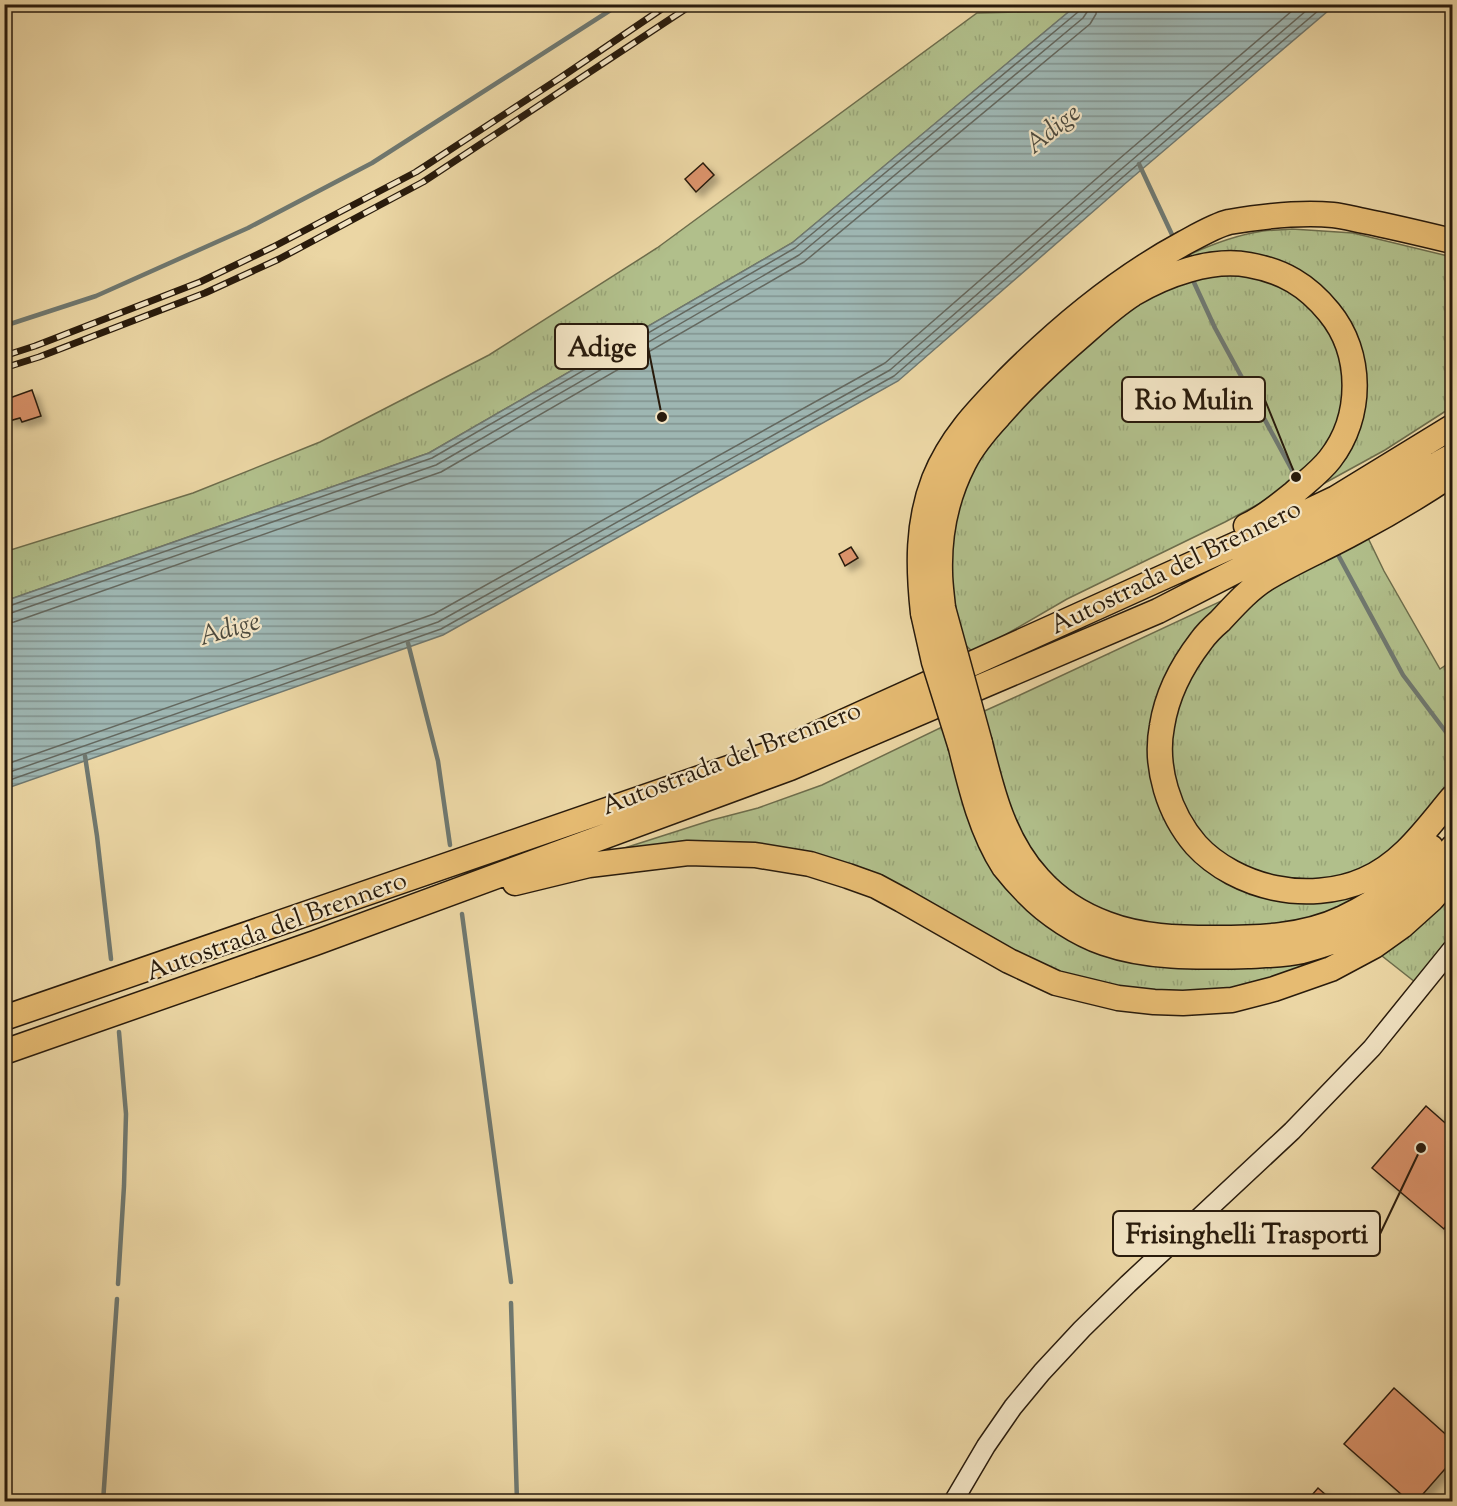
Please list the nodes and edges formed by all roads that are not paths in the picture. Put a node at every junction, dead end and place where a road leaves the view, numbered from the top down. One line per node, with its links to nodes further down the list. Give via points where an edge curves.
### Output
1 (1452, 241): 2 (highway, via 1335,215 1286,214 1226,223 1191,239)
2 (1161, 268): 7 (highway, via 1247,264 1271,270 1317,297 1334,318 1353,361 1354,399 1339,446 1318,472); 8 (highway, bridge, via 1086,308 1049,340 960,431 935,477 922,521 920,581 933,611 934,662)
3 (1452, 427): 6 (highway, Autostrada del Brennero)
4 (1452, 456): 6 (highway, Autostrada del Brennero)
5 (1452, 474): 6 (highway, via 1416,499)
6 (1345, 515): 7 (highway, Autostrada del Brennero); 7 (highway)
7 (1298, 528): 9 (highway, via 1265,579 1202,639 1171,690 1161,729 1161,765 1165,786 1188,835 1217,862 1259,884 1314,891 1343,887 1389,866 1412,847); 13 (highway, Autostrada del Brennero, via 1158,611 790,768); 15 (highway, Autostrada del Brennero, via 1099,607 781,750)
8 (970, 746): 10 (highway, via 1007,832 1039,879 1079,911 1137,933 1183,938 1279,936 1341,919 1397,884); 11 (highway, via 975,803 1005,868 1029,896 1058,919 1103,942 1130,950 1217,957 1268,955 1324,944 1346,937 1402,902)
9 (1452, 798)
10 (1452, 823)
11 (1452, 849)
12 (1452, 876): 13 (highway, via 1402,926 1331,969 1274,990 1232,1000 1184,1003 1118,998 1056,982 1009,961 876,886 810,864 755,855 688,853 589,865)
13 (416, 905): 16 (highway, Autostrada del Brennero)
14 (1452, 949): 17 (main road, via 1372,1048 1292,1131 1128,1284 1042,1372 986,1446)
15 (4, 1018)
16 (4, 1052)
17 (954, 1502)

